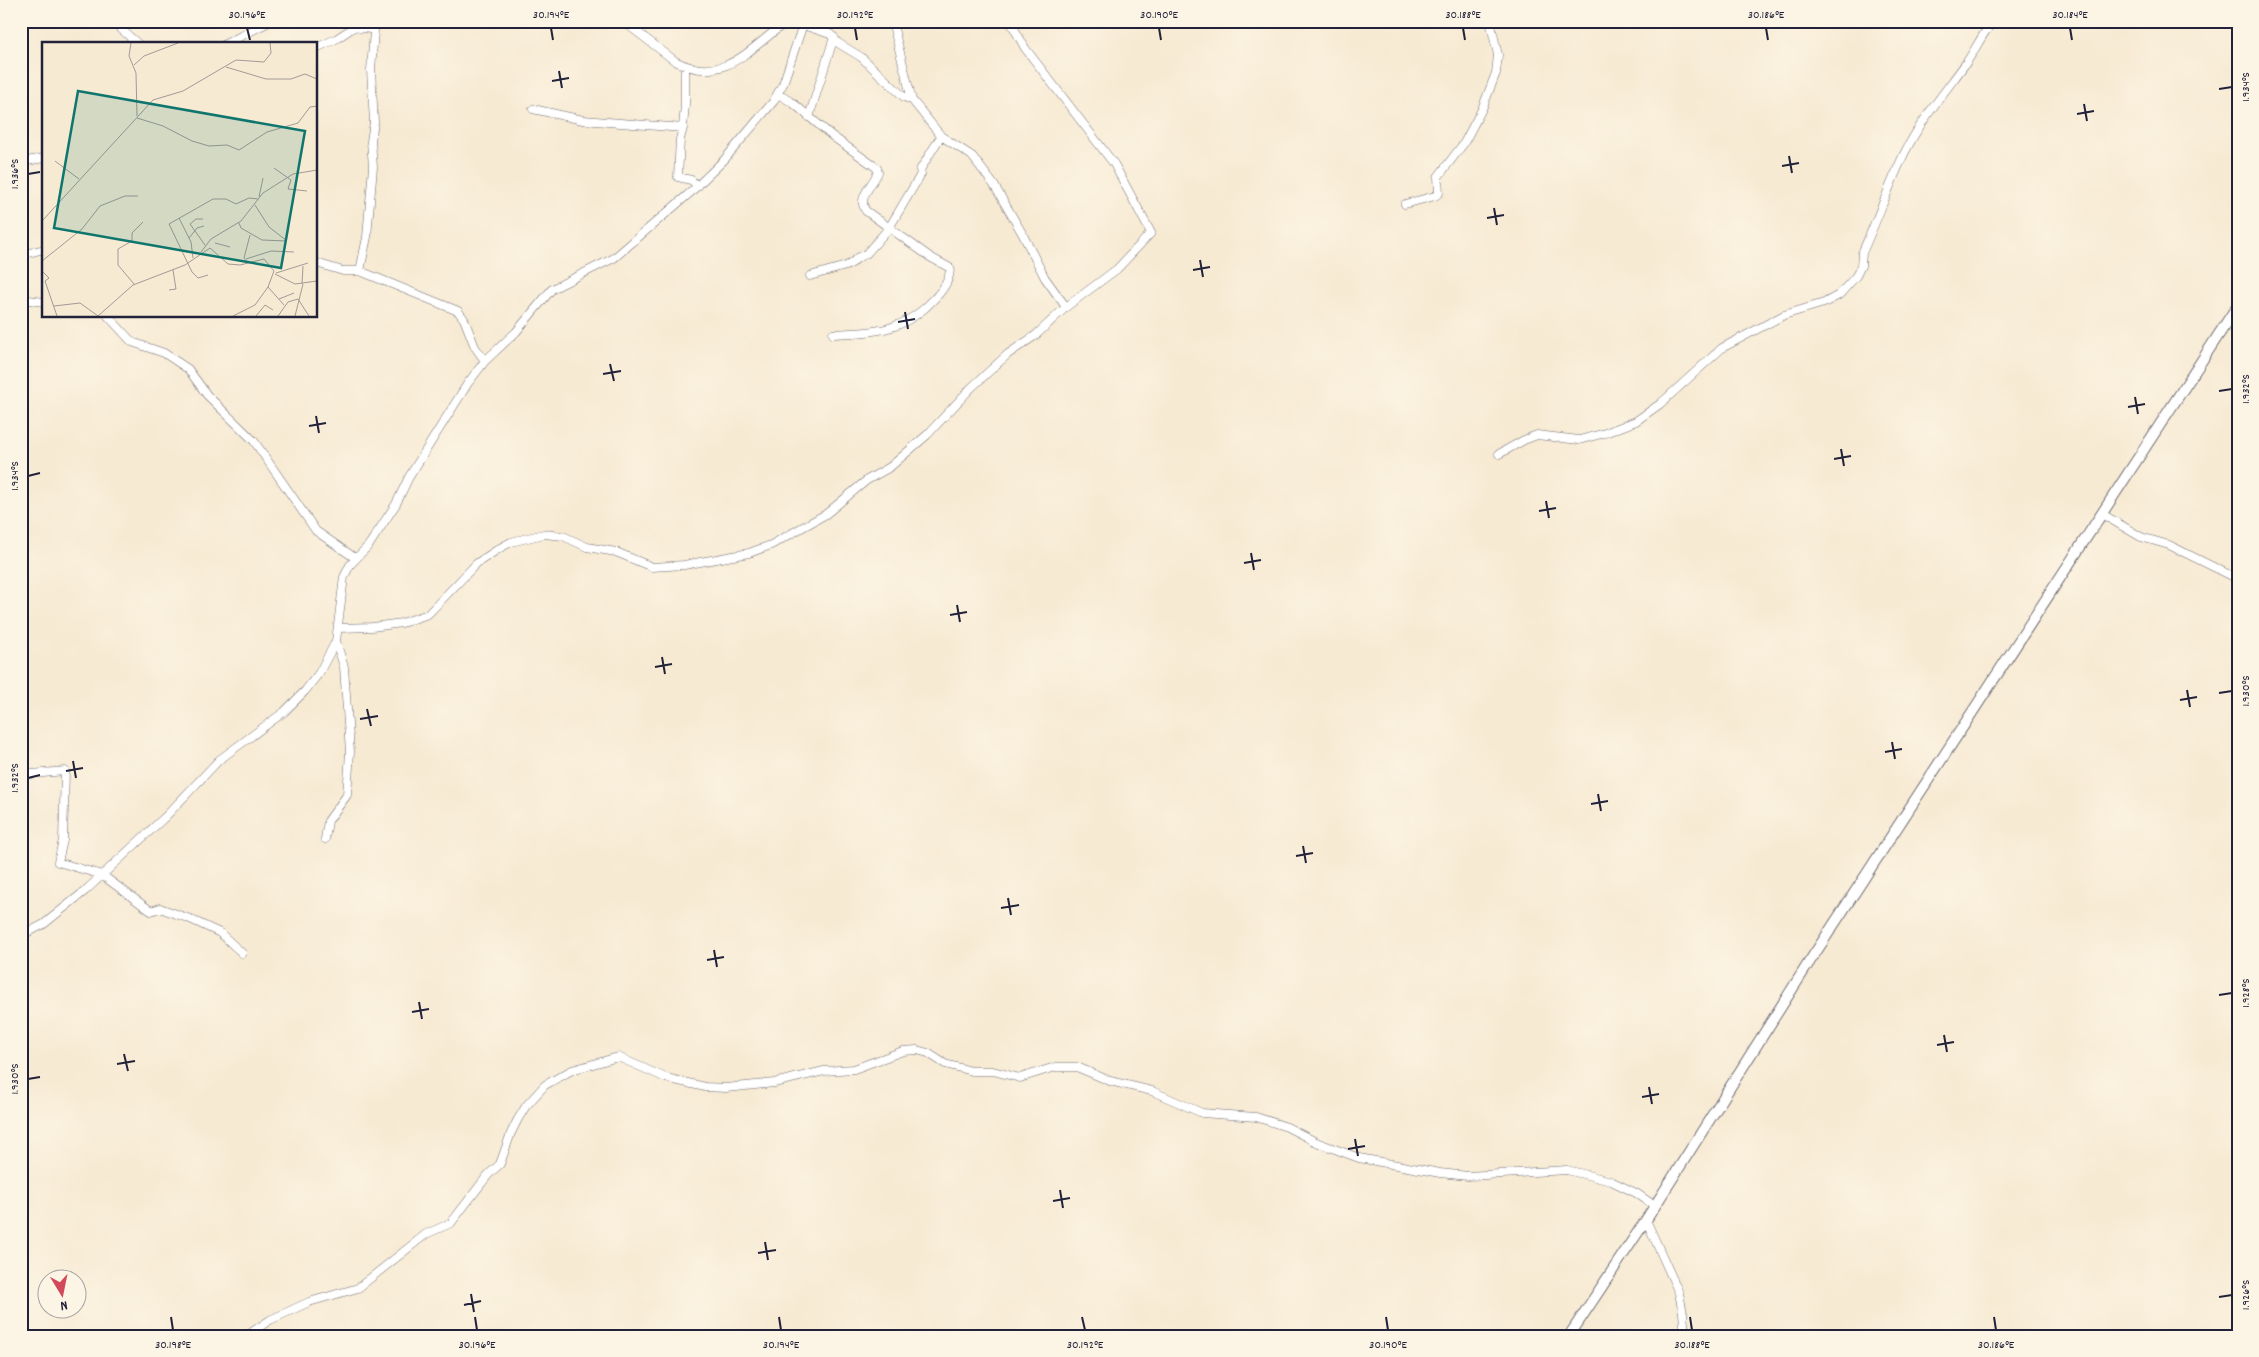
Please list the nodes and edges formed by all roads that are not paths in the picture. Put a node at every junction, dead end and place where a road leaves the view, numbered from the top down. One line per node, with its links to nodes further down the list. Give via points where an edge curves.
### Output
1 (112, 21): 12 (street)
2 (272, 21): 13 (street)
3 (623, 21): 15 (street)
4 (788, 21): 15 (street, via 746,55 728,65 714,69)
5 (892, 21): 17 (street)
6 (1010, 21): 35 (street, via 1025,48 1114,164 1151,233 1117,269)
7 (1490, 21): 25 (street, via 1498,61 1482,109 1463,145 1438,177 1439,193)
8 (1993, 21): 39 (street, via 1918,128 1862,253 1861,266 1844,292 1830,301 1784,315 1722,348 1660,404 1626,426 1579,440 1538,435)
9 (804, 23): 11 (street); 16 (street)
10 (352, 24): 14 (street, via 336,39); 30 (street, via 374,31 371,70 373,167 367,237)
11 (834, 38): 17 (street, via 860,56 904,97); 19 (street)
12 (136, 42)
13 (229, 42)
14 (318, 47)
15 (684, 66): 20 (street, via 686,104)
16 (778, 94): 19 (street); 24 (street, via 762,118)
17 (912, 100): 21 (street)
18 (532, 109): 20 (street, via 583,120)
19 (809, 117): 26 (street, via 877,168 862,206)
20 (683, 128): 24 (street, via 678,177 691,180)
21 (940, 136): 26 (street); 35 (street, via 972,156 994,185 1045,278)
22 (42, 158): 23 (street)
23 (21, 162)
24 (698, 186): 38 (street, via 614,258 552,289 516,332)
25 (1404, 204)
26 (889, 228): 31 (street, via 866,254 852,264); 37 (street, via 950,268 944,289 921,314 907,322 868,333)
27 (42, 250): 28 (street)
28 (21, 255)
29 (318, 264): 30 (street)
30 (360, 272): 38 (street, via 458,311)
31 (810, 276)
32 (21, 299): 33 (street)
33 (42, 302)
34 (2238, 305): 40 (main road)
35 (1066, 307): 43 (street, via 1036,335 1008,354 890,467 867,480 826,514 771,545 748,553 684,565 652,567 616,552 588,547 563,536 544,534 511,542 477,563 428,614 402,623)
36 (110, 318): 41 (street, via 132,342 164,353 188,369 206,395 254,441 316,531)
37 (833, 334)
38 (485, 361): 41 (street, via 446,415 369,545)
39 (1499, 454)
40 (2102, 514): 42 (street, via 2141,537 2169,545); 50 (main road, via 1808,964)
41 (355, 558): 43 (street, via 344,577)
42 (2238, 579)
43 (339, 628): 44 (street)
44 (336, 641): 46 (street, via 344,667 350,752 347,795 328,821); 47 (street, via 305,692 284,712 219,760 166,816)
45 (21, 775): 47 (street, via 66,771 63,840 58,862)
46 (325, 839)
47 (102, 875): 48 (street, via 44,924); 49 (street, via 151,911 160,908 190,919 220,934)
48 (21, 936)
49 (242, 953)
50 (1655, 1206): 51 (main road); 52 (street, via 1611,1181 1566,1170 1468,1176 1368,1160 1342,1153 1287,1127 1256,1117 1202,1113 1152,1091 1110,1081 1077,1067 1055,1067 1020,1078 993,1070 972,1071 945,1064 917,1050 903,1051 854,1070 824,1071 767,1084 726,1088 666,1078 618,1057 572,1070 545,1086 518,1119 500,1164 452,1223 426,1234 358,1288 309,1302 270,1320)
51 (1646, 1220): 53 (main road); 54 (street, via 1679,1294)
52 (246, 1336)
53 (1569, 1336)
54 (1684, 1336)

